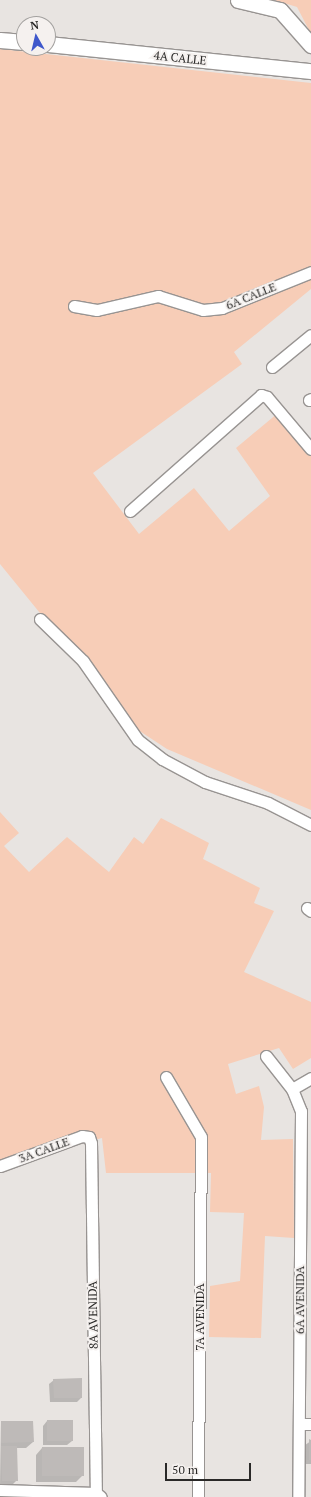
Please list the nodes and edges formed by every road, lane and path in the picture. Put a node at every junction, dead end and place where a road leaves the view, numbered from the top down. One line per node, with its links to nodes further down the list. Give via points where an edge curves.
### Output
1 (238, 0): 5 (street, via 280,10)
2 (0, 40): 3 (street)
3 (16, 41)
4 (56, 45): 6 (street, 4A CALLE)
5 (311, 45)
6 (311, 71)
7 (311, 272): 8 (street, 6A CALLE, via 222,308 204,310 158,296 97,310)
8 (74, 306)
9 (311, 335): 10 (street)
10 (272, 367)
11 (311, 449): 12 (street, via 267,397 261,395)
12 (130, 511)
13 (40, 619): 14 (street, via 83,661 138,740 162,759 198,779 268,803)
14 (311, 825)
15 (266, 1056): 18 (street)
16 (166, 1077): 25 (street, 7A AVENIDA, via 201,1137)
17 (311, 1078): 18 (street)
18 (292, 1089): 21 (street, 6A AVENIDA, via 299,1104)
19 (89, 1137): 20 (street, 3A CALLE, via 82,1136); 24 (street, 8A AVENIDA)
20 (0, 1166)
21 (299, 1424): 22 (street); 26 (street, 6A AVENIDA)
22 (311, 1424)
23 (0, 1490): 24 (street)
24 (98, 1495)
25 (198, 1497)
26 (298, 1497)

